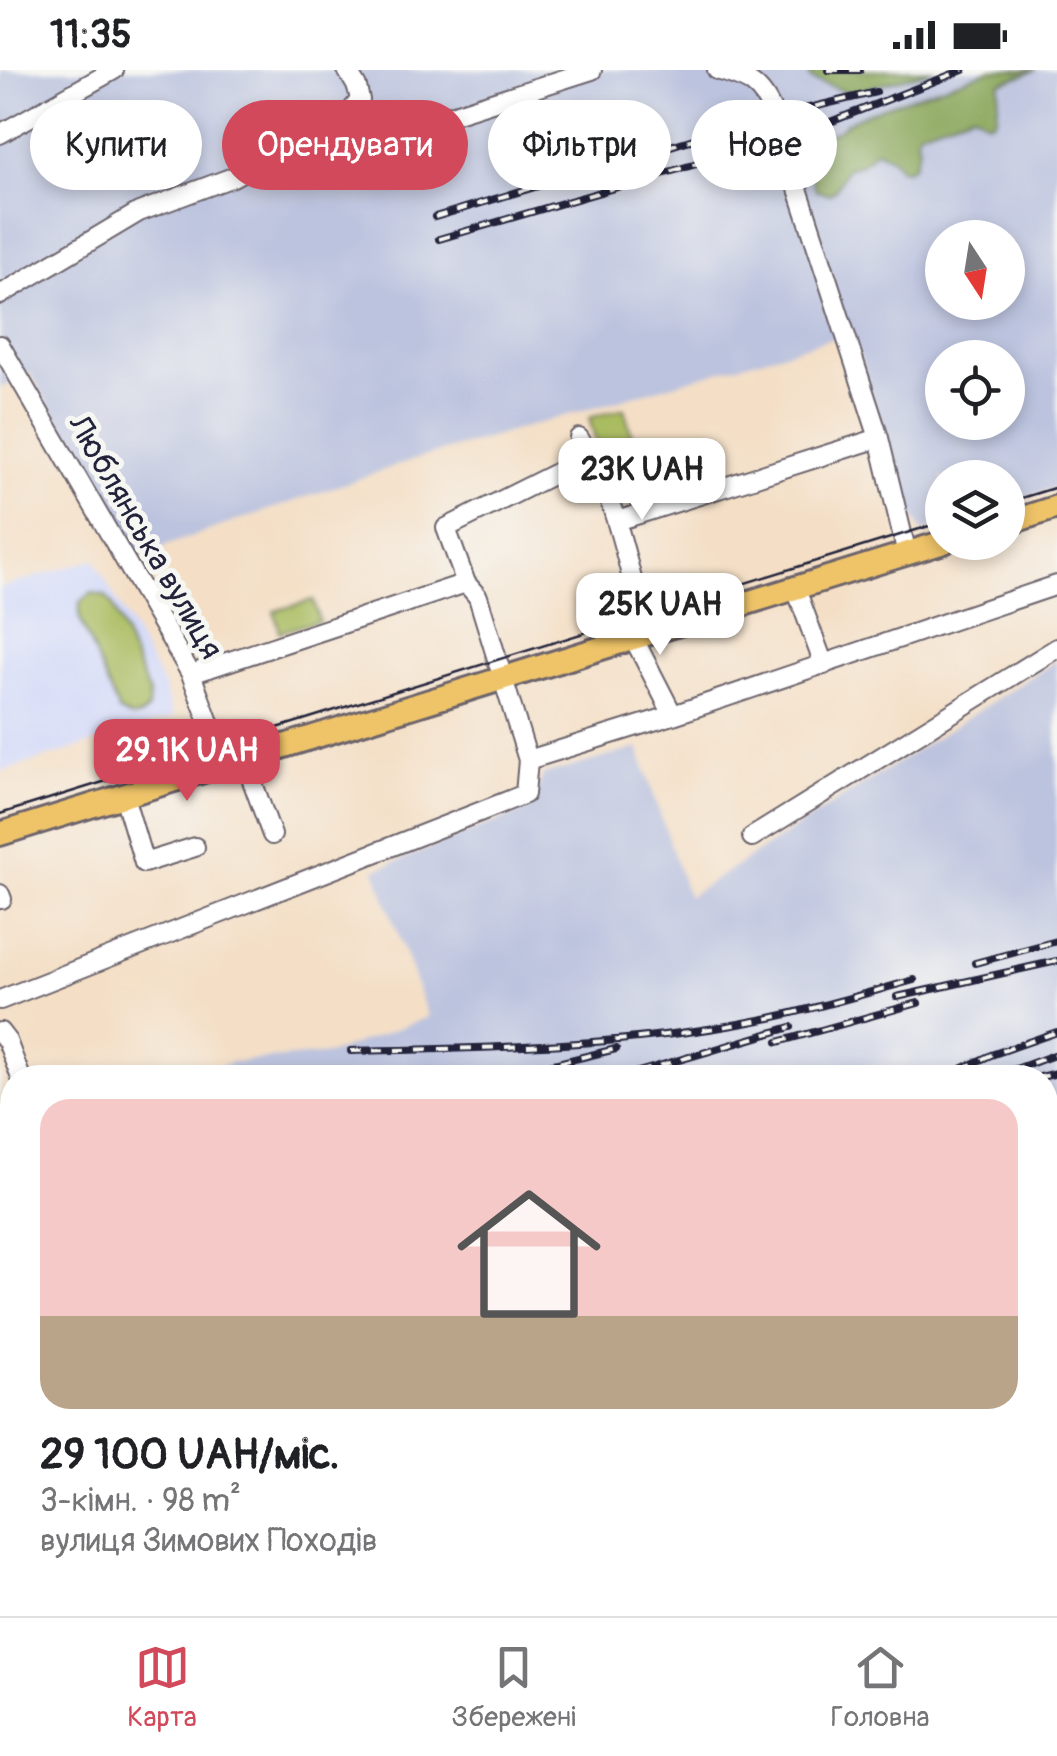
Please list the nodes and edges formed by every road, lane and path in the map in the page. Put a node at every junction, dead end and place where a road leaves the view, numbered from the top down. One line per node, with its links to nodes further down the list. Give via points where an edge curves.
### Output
1 (114, 70): 6 (street)
2 (347, 70): 7 (street, via 360,100 351,111 233,178 139,212)
3 (592, 70): 5 (street)
4 (717, 70): 10 (street, via 756,84 768,100)
5 (468, 110)
6 (0, 134)
7 (0, 296)
8 (0, 345): 23 (street, Люблянська вулиця)
9 (578, 438): 11 (street)
10 (879, 438): 14 (street); 16 (street)
11 (590, 456): 14 (street); 17 (street, via 446,528)
12 (1057, 507): 13 (main road)
13 (1025, 517)
14 (618, 522): 20 (street)
15 (925, 548): 16 (main road)
16 (907, 554): 19 (main road)
17 (466, 583): 23 (street); 24 (street, via 478,597)
18 (1057, 586): 22 (street)
19 (796, 589): 20 (main road); 22 (street)
20 (640, 637): 24 (main road); 25 (street)
21 (1057, 648): 31 (street)
22 (824, 665): 25 (street)
23 (191, 674): 27 (street, Люблянська вулиця)
24 (504, 679): 26 (street); 27 (main road)
25 (673, 715): 26 (street)
26 (528, 760): 33 (street, via 525,794)
27 (234, 762): 28 (main road); 30 (street, Люблянська вулиця)
28 (124, 796): 29 (main road); 32 (street, via 144,862)
29 (0, 834)
30 (272, 835)
31 (752, 837)
32 (195, 847)
33 (0, 1000)
34 (0, 1032): 35 (street)
35 (16, 1065)

